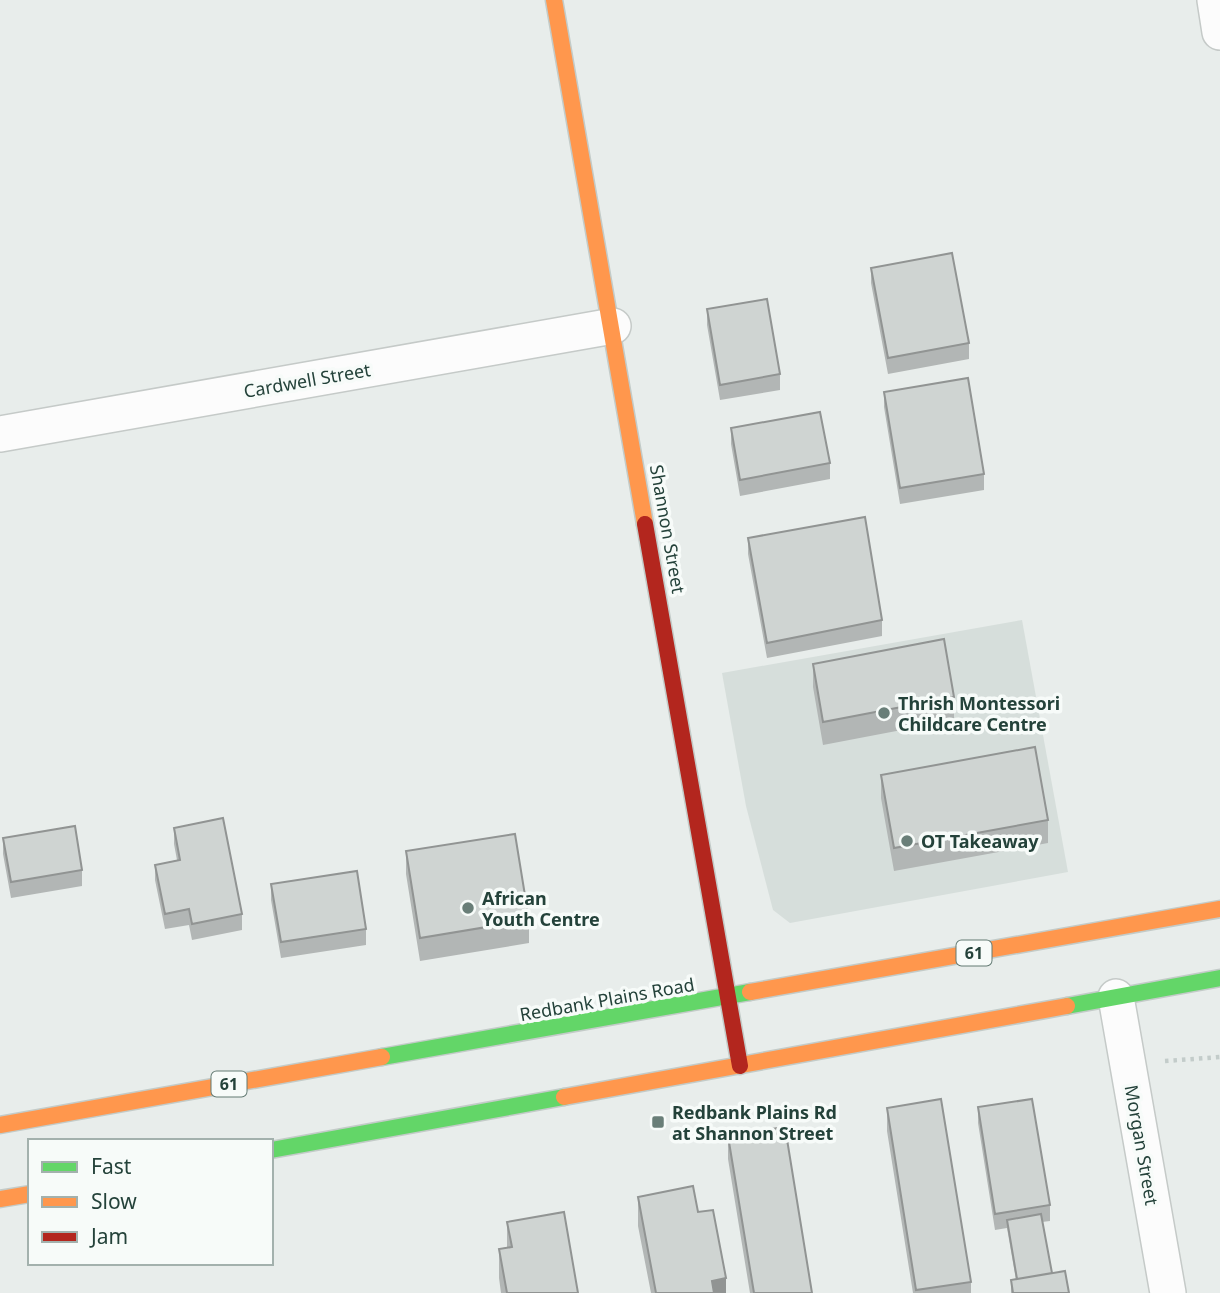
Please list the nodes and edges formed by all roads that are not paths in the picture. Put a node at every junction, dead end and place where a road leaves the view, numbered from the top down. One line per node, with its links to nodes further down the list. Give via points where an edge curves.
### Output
1 (554, 0): 4 (main road, Shannon Street)
2 (1215, 0): 3 (street)
3 (1220, 32)
4 (613, 326): 5 (street, Cardwell Street); 9 (main road, Shannon Street)
5 (0, 434)
6 (1220, 909): 9 (main road, Redbank Plains Road / 61)
7 (1220, 978): 8 (main road)
8 (1115, 996): 10 (main road); 15 (street, Morgan Street)
9 (728, 997): 10 (main road, Shannon Street); 11 (main road, Redbank Plains Road / 61)
10 (740, 1066): 12 (main road)
11 (0, 1125)
12 (273, 1150)
13 (28, 1194): 14 (main road)
14 (0, 1199)
15 (1168, 1293)

